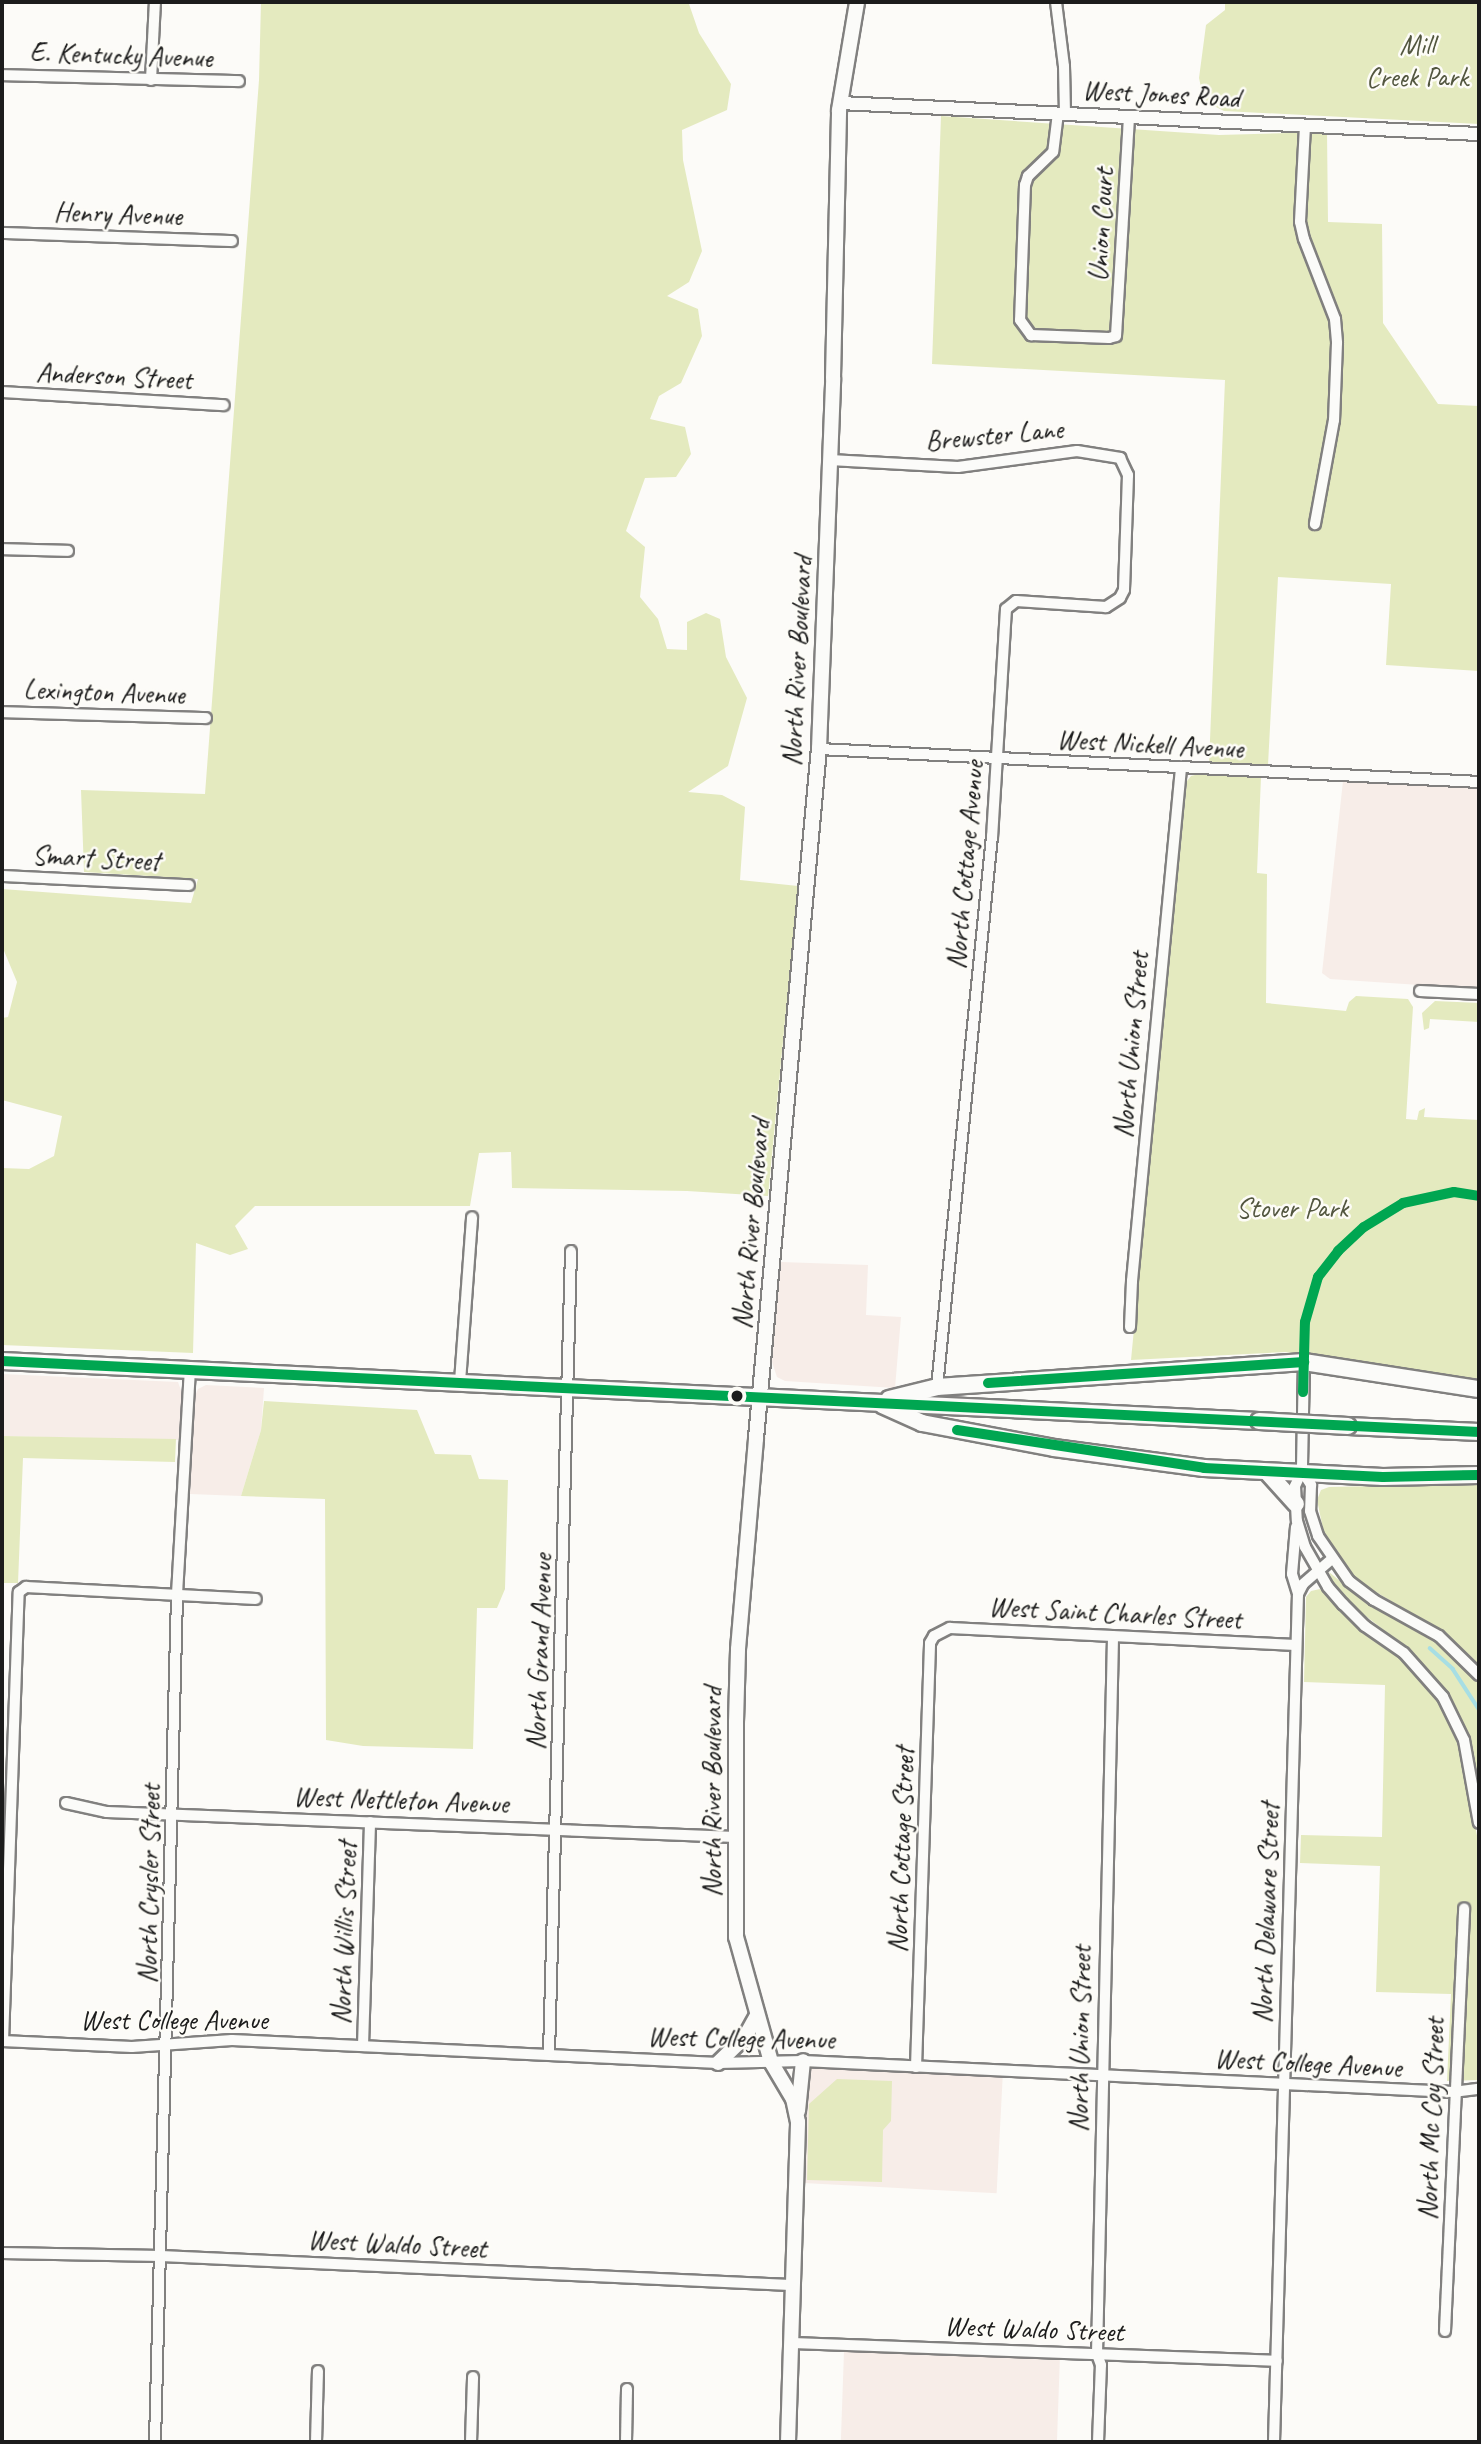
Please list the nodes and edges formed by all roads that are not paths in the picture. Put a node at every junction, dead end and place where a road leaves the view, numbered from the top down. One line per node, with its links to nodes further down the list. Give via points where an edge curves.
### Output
1 (155, 2): 5 (street)
2 (857, 2): 7 (main road, North River Boulevard)
3 (1056, 2): 8 (street, via 1064,66)
4 (2, 75): 5 (street, E. Kentucky Avenue)
5 (151, 79): 6 (street, E. Kentucky Avenue)
6 (239, 81)
7 (841, 103): 8 (street, West Jones Road); 17 (main road, North River Boulevard)
8 (1062, 113): 9 (street, West Jones Road); 9 (street, Union Court, via 1053,152 1028,176 1025,185 1020,320 1031,335 1116,335)
9 (1129, 117): 10 (street, West Jones Road)
10 (1305, 126): 11 (street, West Jones Road); 18 (street, via 1300,222 1335,319 1337,343 1334,419)
11 (1479, 134)
12 (2, 233): 13 (street, Henry Avenue)
13 (232, 241)
14 (2, 392): 15 (street, Anderson Street)
15 (225, 405)
16 (1120, 458): 17 (street, Brewster Lane, via 1077,450 958,467); 24 (street, North Cottage Avenue, via 1128,475 1121,598 1106,607 1016,601 1008,605)
17 (830, 460): 23 (main road, North River Boulevard)
18 (1315, 524)
19 (2, 549): 20 (street)
20 (68, 551)
21 (2, 712): 22 (street, Lexington Avenue)
22 (206, 718)
23 (819, 749): 24 (street, West Nickell Avenue); 41 (main road, North River Boulevard)
24 (997, 759): 25 (street, West Nickell Avenue); 39 (street, North Cottage Avenue)
25 (1181, 768): 26 (street, West Nickell Avenue); 33 (street, North Union Street)
26 (1479, 782)
27 (2, 876): 28 (street, Smart Street)
28 (189, 885)
29 (1420, 991): 30 (street)
30 (1479, 994)
31 (472, 1217): 37 (street)
32 (571, 1251): 38 (street, North Grand Avenue)
33 (1130, 1327)
34 (2, 1360): 36 (main road)
35 (1304, 1362): 39 (main road); 40 (main road); 44 (street)
36 (190, 1369): 37 (main road); 51 (street, North Crysler Street)
37 (460, 1382): 38 (main road)
38 (569, 1387): 41 (main road); 62 (street, North Grand Avenue)
39 (937, 1387): 42 (main road)
40 (1479, 1389)
41 (760, 1395): 42 (main road); 63 (main road, North River Boulevard, via 738,1649)
42 (877, 1402): 43 (main road, bridge); 45 (main road, via 922,1423 1008,1440 1117,1457)
43 (1479, 1432)
44 (1302, 1471): 45 (main road); 46 (main road, via 1383,1477); 47 (street, via 1295,1486); 49 (street, via 1311,1485 1310,1511 1318,1536)
45 (1267, 1472): 47 (main road)
46 (1479, 1475)
47 (1296, 1504): 48 (street)
48 (1297, 1521): 50 (street); 52 (street, North Delaware Street, via 1292,1574)
49 (1331, 1560): 50 (street); 57 (street, via 1374,1600 1439,1636)
50 (1317, 1571): 52 (street); 61 (street, via 1343,1604 1404,1653 1443,1697 1464,1740)
51 (177, 1594): 53 (street); 59 (street, North Crysler Street); 66 (street, via 26,1587 19,1592)
52 (1298, 1594): 56 (street, North Delaware Street)
53 (256, 1599)
54 (934, 1636): 55 (street, West Saint Charles Street, via 950,1628); 73 (street, North Cottage Street, via 930,1643)
55 (1112, 1636): 56 (street, West Saint Charles Street); 74 (street, North Union Street)
56 (1296, 1645): 75 (street, North Delaware Street)
57 (1479, 1675)
58 (66, 1803): 59 (street, West Nettleton Avenue, via 107,1812)
59 (173, 1815): 60 (street, West Nettleton Avenue); 67 (street, North Crysler Street)
60 (370, 1822): 62 (street, West Nettleton Avenue); 68 (street, North Willis Street)
61 (1479, 1823)
62 (556, 1829): 63 (street, West Nettleton Avenue); 69 (street, North Grand Avenue)
63 (736, 1838): 65 (main road, North River Boulevard, via 736,1937)
64 (1464, 1908): 77 (street, North Mc Coy Street)
65 (757, 2015): 71 (main road, North River Boulevard); 72 (main road, via 745,2037)
66 (3, 2041): 67 (street, West College Avenue)
67 (167, 2045): 68 (street, West College Avenue, via 232,2040); 80 (street, North Crysler Street)
68 (363, 2046): 69 (street, West College Avenue)
69 (549, 2054): 72 (street, West College Avenue)
70 (803, 2061): 71 (street, West College Avenue); 73 (street, West College Avenue); 78 (main road)
71 (771, 2062): 72 (street, West College Avenue); 78 (main road, North River Boulevard, via 793,2099)
72 (718, 2063)
73 (916, 2067): 74 (street, West College Avenue)
74 (1102, 2076): 75 (street, West College Avenue); 84 (street, North Union Street)
75 (1284, 2084): 77 (street, West College Avenue); 85 (street, North Delaware Street)
76 (1479, 2089): 77 (street, West College Avenue)
77 (1453, 2092): 82 (street, North Mc Coy Street)
78 (797, 2116): 81 (main road, North River Boulevard)
79 (2, 2253): 80 (street, West Waldo Street)
80 (161, 2256): 81 (street, West Waldo Street); 89 (street, North Crysler Street)
81 (790, 2285): 83 (main road, North River Boulevard)
82 (1446, 2331)
83 (791, 2343): 84 (street, West Waldo Street); 93 (main road, North River Boulevard)
84 (1097, 2354): 85 (street, West Waldo Street); 94 (street, North Union Street, via 1101,2365)
85 (1277, 2361): 95 (street, North Delaware Street)
86 (318, 2371): 90 (street)
87 (473, 2377): 91 (street)
88 (628, 2389): 92 (street)
89 (155, 2442)
90 (316, 2442)
91 (471, 2442)
92 (626, 2442)
93 (788, 2442)
94 (1098, 2442)
95 (1274, 2442)

